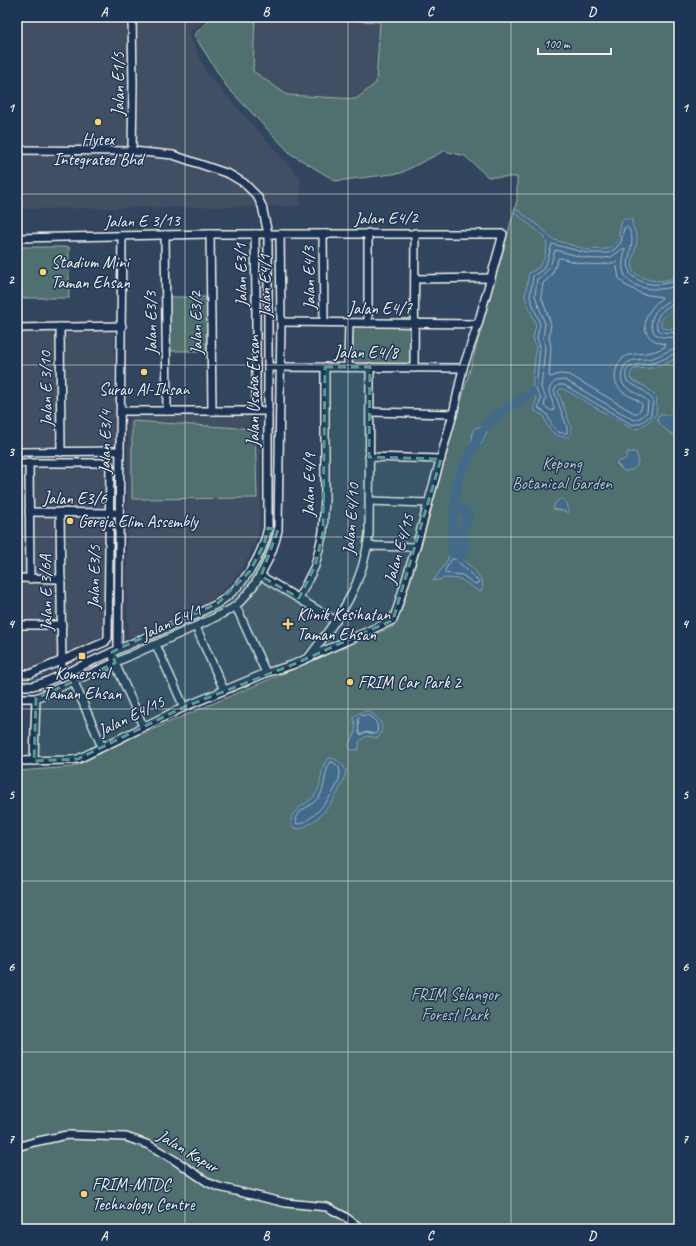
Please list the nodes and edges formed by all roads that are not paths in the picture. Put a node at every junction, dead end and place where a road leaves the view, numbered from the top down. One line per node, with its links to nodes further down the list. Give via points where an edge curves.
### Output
1 (132, 17): 3 (street, Jalan E1/5)
2 (17, 150): 3 (street, Jalan Usaha Ehsan)
3 (132, 151): 8 (street, Jalan Usaha Ehsan, via 173,155 229,174 239,180 259,200)
4 (368, 233): 5 (street, Jalan E4/2); 10 (street, Jalan E4/2); 20 (street)
5 (415, 233): 11 (street, Jalan E4/2); 15 (street)
6 (210, 234): 7 (street, Jalan E 3/13); 12 (street, Jalan E 3/13); 35 (street, Jalan E3/2)
7 (254, 234): 8 (street, Jalan E 3/13); 36 (street, Jalan E3/1)
8 (268, 234): 9 (street, Jalan E4/2); 26 (street, Jalan Usaha Ehsan)
9 (280, 234): 10 (street, Jalan E4/2); 17 (street, Jalan E4/1)
10 (323, 234): 18 (street, Jalan E4/3)
11 (503, 234): 16 (street, Jalan E4/15)
12 (165, 235): 13 (street, Jalan E 3/13); 34 (street, Jalan E3/3)
13 (122, 236): 14 (street, Jalan E 3/13); 23 (street, Jalan E3/4)
14 (17, 238)
15 (414, 278): 16 (street); 21 (street)
16 (491, 278): 22 (street, Jalan E4/15)
17 (281, 322): 18 (street, Jalan E4/7); 27 (street, Jalan E4/1)
18 (324, 322): 19 (street, Jalan E4/7)
19 (349, 323): 20 (street, Jalan E4/7); 29 (street)
20 (368, 323): 21 (street, Jalan E4/7)
21 (414, 323): 22 (street, Jalan E4/7); 31 (street)
22 (478, 324): 32 (street, Jalan E4/15)
23 (122, 326): 24 (street); 33 (street, Jalan E3/4)
24 (60, 327): 25 (street); 42 (street, Jalan E 3/10)
25 (17, 328)
26 (268, 367): 27 (street, Jalan E4/8); 37 (street, Jalan Usaha Ehsan)
27 (280, 367): 28 (street, Jalan E4/8); 54 (street, Jalan E4/1)
28 (325, 367): 29 (street, Jalan E4/8); 61 (street, Jalan E4/9, via 323,532 315,566)
29 (348, 367): 30 (street, Jalan E4/8)
30 (370, 367): 31 (street, Jalan E4/8); 38 (street, Jalan E4/10)
31 (414, 368): 32 (street, Jalan E4/8)
32 (463, 368): 39 (street, Jalan E4/15)
33 (121, 411): 34 (street); 40 (street, Jalan E3/4)
34 (168, 411): 35 (street)
35 (212, 411): 36 (street)
36 (256, 411): 37 (street)
37 (268, 411): 53 (street, Jalan Usaha Ehsan)
38 (370, 412): 39 (street); 43 (street, Jalan E4/10)
39 (453, 414): 44 (street, Jalan E4/15)
40 (120, 451): 42 (street); 52 (street, Jalan E3/4)
41 (17, 452): 42 (street)
42 (61, 452)
43 (370, 457): 44 (street); 47 (street, Jalan E4/10)
44 (441, 458): 48 (street, Jalan E4/15)
45 (29, 462): 46 (street); 49 (street); 51 (street, Jalan E3/5, via 106,463 110,466)
46 (17, 463)
47 (369, 501): 48 (street); 55 (street, Jalan E4/10)
48 (428, 503): 56 (street, Jalan E4/15)
49 (30, 512): 50 (street, Jalan E3/6); 59 (street)
50 (60, 512): 51 (street, Jalan E3/6); 60 (street, Jalan E 3/6A)
51 (110, 513): 52 (street, Jalan E3/6); 70 (street, Jalan E3/5, via 108,638 105,642)
52 (120, 513): 68 (street, Jalan E3/4)
53 (268, 528): 54 (street); 68 (street, Jalan Usaha Ehsan, via 264,544 250,571 235,589 218,603)
54 (278, 530): 57 (street, Jalan E4/1)
55 (368, 546): 56 (street); 63 (street, Jalan E4/10, via 356,585)
56 (416, 547): 69 (street, Jalan E4/15, via 393,620)
57 (261, 576): 61 (street); 62 (street, Jalan E4/1)
58 (17, 578): 59 (street)
59 (30, 578): 60 (street)
60 (61, 579): 65 (street, Jalan E 3/6A)
61 (298, 598): 63 (street)
62 (235, 606): 66 (street, Jalan E4/1); 72 (street)
63 (336, 621): 69 (street, Jalan E4/10)
64 (17, 625): 65 (street)
65 (62, 625): 70 (street, Jalan E 3/6A)
66 (196, 627): 67 (street, Jalan E4/1); 77 (street)
67 (156, 645): 71 (street, Jalan E4/1); 80 (street)
68 (115, 650): 71 (street, Jalan E3/4); 74 (street, Jalan Usaha Ehsan)
69 (309, 658): 72 (street, Jalan E4/15)
70 (62, 662): 73 (street, via 30,674); 74 (street, Jalan E 3/6A)
71 (115, 663): 75 (street, Jalan E4/1); 81 (street, Jalan E3/4)
72 (266, 673): 77 (street, Jalan E4/15)
73 (17, 674)
74 (62, 674): 76 (street, Jalan Usaha Ehsan, via 38,685)
75 (74, 682): 79 (street, Jalan E4/1); 82 (street)
76 (17, 686)
77 (224, 690): 80 (street, Jalan E4/15)
78 (17, 698): 79 (street)
79 (36, 698): 84 (street)
80 (184, 707): 81 (street, Jalan E4/15)
81 (143, 726): 82 (street, Jalan E4/15)
82 (102, 747): 84 (street, Jalan E4/15, via 74,760)
83 (17, 761): 84 (street, Jalan E4/15)
84 (34, 761)
85 (17, 1147): 86 (street, Jalan Kapur, via 67,1135 134,1139 176,1160 208,1183 286,1203 327,1207)
86 (362, 1229)

